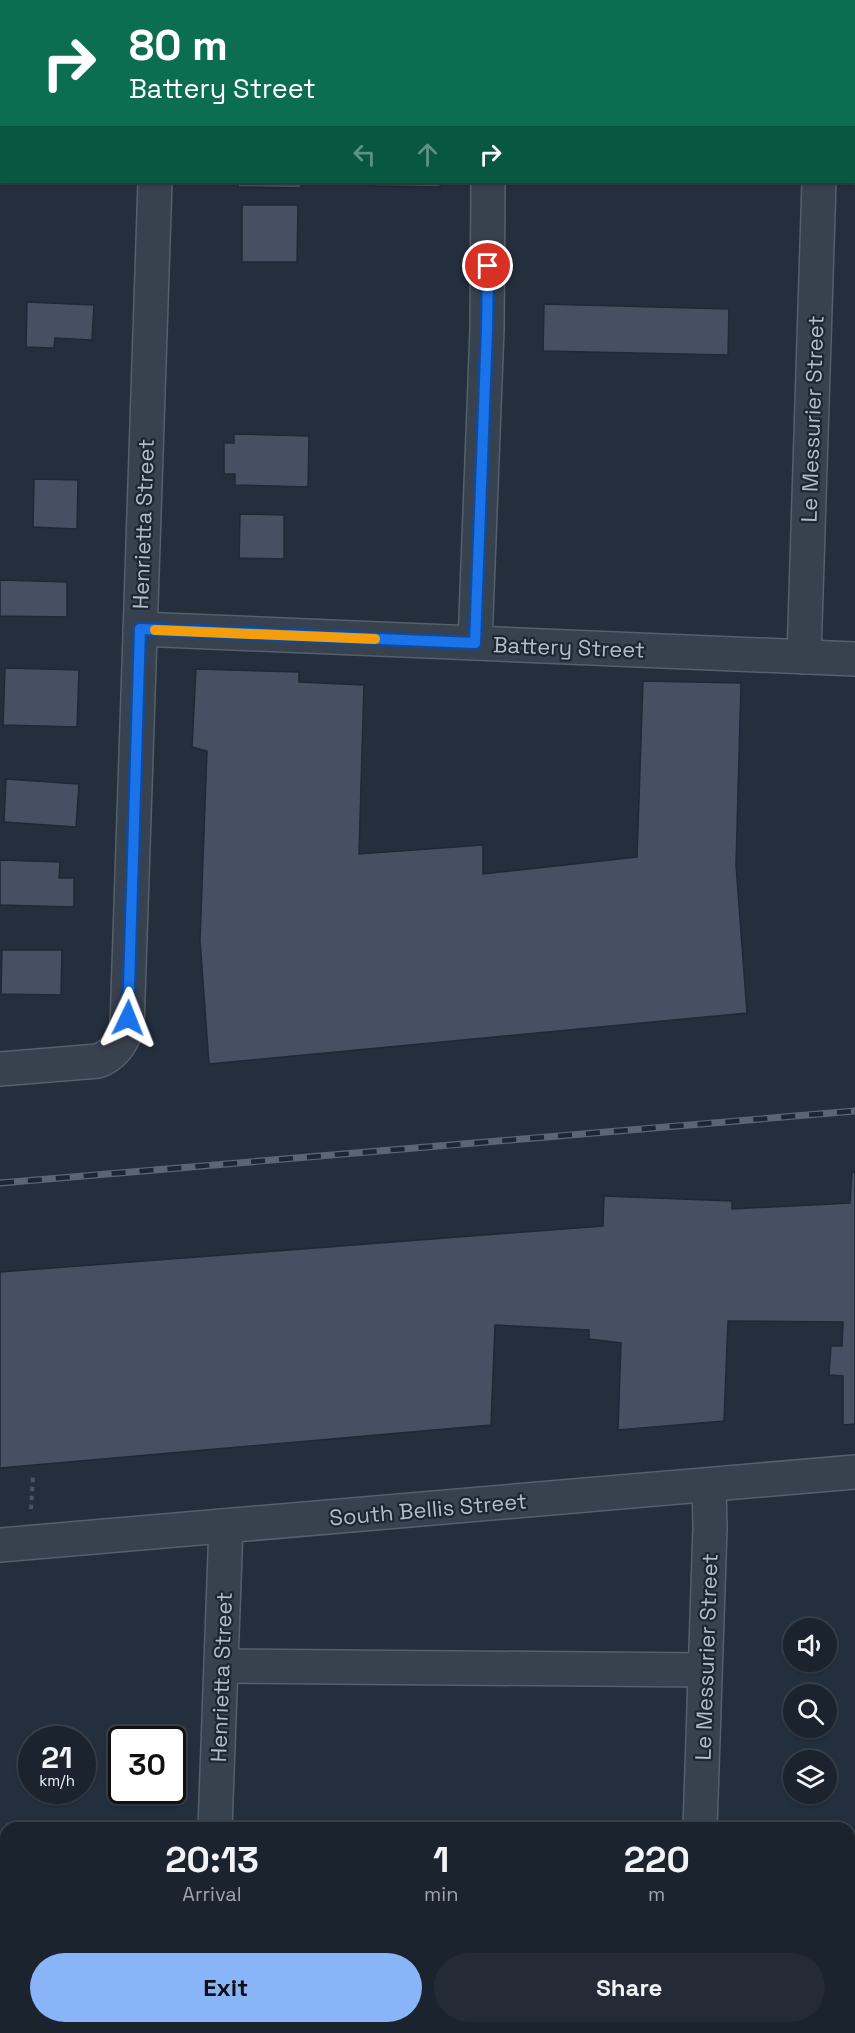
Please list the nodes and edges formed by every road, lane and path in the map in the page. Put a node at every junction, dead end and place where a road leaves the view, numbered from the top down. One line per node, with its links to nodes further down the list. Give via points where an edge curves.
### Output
1 (155, 183): 4 (street, Henrietta Street)
2 (488, 183): 5 (street, via 487,329)
3 (819, 183): 6 (street, Le Messurier Street)
4 (140, 629): 5 (street, Battery Street); 8 (street, Henrietta Street, via 127,1027 120,1045 104,1059)
5 (475, 643): 6 (street, Battery Street)
6 (804, 657): 7 (street, Battery Street)
7 (855, 659)
8 (0, 1069)
9 (855, 1473): 11 (street, South Bellis Street)
10 (33, 1476): 12 (path)
11 (710, 1485): 13 (street, South Bellis Street); 16 (street, Le Messurier Street)
12 (32, 1508)
13 (226, 1526): 14 (street, South Bellis Street); 15 (street, Henrietta Street)
14 (0, 1545)
15 (221, 1666): 16 (street); 17 (street, Henrietta Street)
16 (705, 1670): 18 (street, Le Messurier Street)
17 (215, 1822)
18 (700, 1822)

